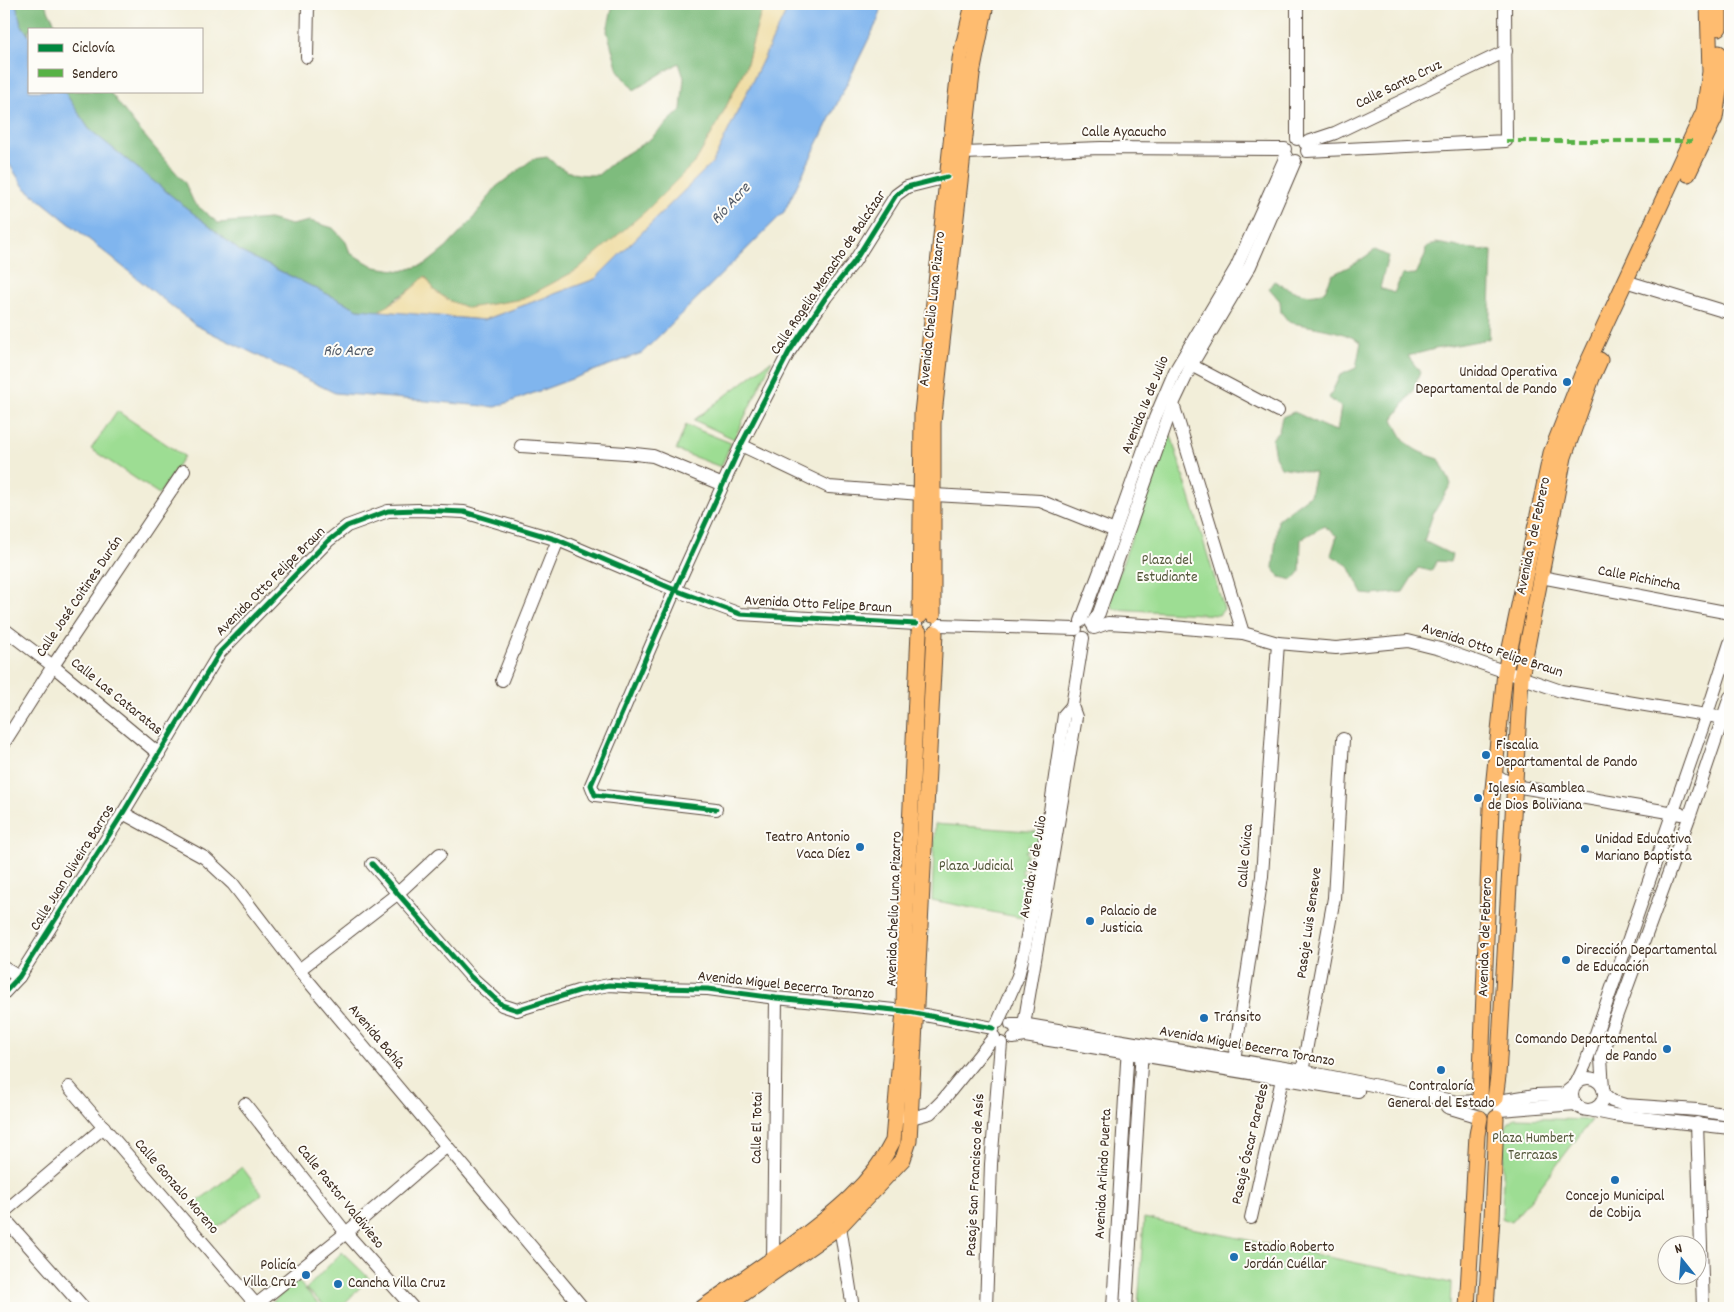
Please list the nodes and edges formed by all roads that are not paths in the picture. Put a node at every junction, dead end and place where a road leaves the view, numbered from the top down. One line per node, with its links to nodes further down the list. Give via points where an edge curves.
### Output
1 (308, 4): 9 (street)
2 (973, 4): 14 (main road, Avenida Chelio Luna Pizarro, via 960,59)
3 (986, 4): 12 (main road, Avenida Chelio Luna Pizarro, via 972,74)
4 (1297, 4): 11 (street)
5 (1505, 4): 8 (street)
6 (1708, 4): 10 (main road, Avenida 9 de Febrero)
7 (1718, 4): 10 (main road, Avenida 9 de Febrero)
8 (1506, 51): 11 (street, Calle Santa Cruz, via 1335,134); 11 (street, via 1506,141)
9 (307, 58)
10 (1720, 77): 15 (main road, Avenida 9 de Febrero, via 1715,118)
11 (1303, 144): 13 (street, via 1290,140); 13 (street, via 1302,159)
12 (964, 153): 13 (street, Calle Ayacucho, via 1101,148); 24 (main road, Avenida Chelio Luna Pizarro)
13 (1289, 155): 17 (street, Avenida 16 de Julio, via 1250,266); 18 (street, Avenida 16 de Julio, via 1236,268 1175,371)
14 (947, 177): 20 (street, Calle Rogelia Menacho de Balcázar, via 907,186 896,195 854,262 789,352); 24 (main road, Avenida Chelio Luna Pizarro, via 922,414)
15 (1630, 283): 16 (street); 27 (main road, Avenida 9 de Febrero, via 1564,457); 37 (main road, Avenida 9 de Febrero, via 1581,377 1552,453)
16 (1730, 314)
17 (1191, 365): 18 (street, Avenida 16 de Julio); 19 (street)
18 (1169, 399): 25 (street, Avenida 16 de Julio, via 1155,418); 31 (street, Avenida 16 de Julio, via 1099,613); 33 (street)
19 (1278, 411)
20 (741, 445): 23 (street, Calle Rogelia Menacho de Balcázar); 24 (street, via 829,488)
21 (521, 446): 23 (street, via 653,456)
22 (184, 471): 36 (street, Calle José Coitines Durán)
23 (723, 485): 28 (street, Calle Rogelia Menacho de Balcázar)
24 (928, 494): 25 (street, via 1040,500); 30 (main road, Avenida Chelio Luna Pizarro)
25 (1115, 531): 31 (street, Avenida 16 de Julio)
26 (558, 540): 28 (street, Avenida Otto Felipe Braun); 39 (street); 46 (street, Avenida Otto Felipe Braun, via 464,512 388,511 347,526 328,541 220,652)
27 (1541, 577): 29 (street, Calle Pichincha); 38 (main road, Avenida 9 de Febrero)
28 (675, 590): 30 (street, Avenida Otto Felipe Braun, via 740,614); 49 (street, Calle Rogelia Menacho de Balcázar, via 591,785 595,795)
29 (1730, 613)
30 (927, 624): 31 (street, Avenida Otto Felipe Braun); 62 (main road, Avenida Chelio Luna Pizarro)
31 (1085, 628): 33 (street, Avenida Otto Felipe Braun, via 1108,623); 41 (street, Avenida 16 de Julio)
32 (4, 629): 36 (street, Calle Las Cataratas)
33 (1243, 633): 35 (street, Avenida Otto Felipe Braun)
34 (1730, 643): 42 (street)
35 (1278, 644): 37 (street, Avenida Otto Felipe Braun, via 1336,648 1408,641); 67 (street, Calle Cívica, via 1262,876)
36 (53, 666): 45 (street, Calle José Coitines Durán); 46 (street, Calle Las Cataratas)
37 (1505, 672): 38 (street, Avenida Otto Felipe Braun); 47 (main road, Avenida 9 de Febrero)
38 (1521, 677): 42 (street, Avenida Otto Felipe Braun, via 1562,691); 48 (main road, Avenida 9 de Febrero)
39 (502, 680)
40 (1730, 697): 43 (street)
41 (1072, 706): 61 (street, Avenida 16 de Julio, via 1076,717); 64 (street, Avenida 16 de Julio, via 1064,715 1050,811)
42 (1707, 714): 43 (street, Avenida Otto Felipe Braun); 50 (street)
43 (1727, 718): 52 (street)
44 (1343, 739): 68 (street, Pasaje Luis Senseve, via 1334,898)
45 (4, 743)
46 (159, 754): 51 (street, Calle Juan Oliveira Barros)
47 (1494, 774): 48 (street); 75 (main road, Avenida 9 de Febrero)
48 (1514, 786): 50 (street); 75 (main road, Avenida 9 de Febrero, via 1499,1067)
49 (716, 809)
50 (1673, 812): 52 (street); 70 (street)
51 (123, 813): 57 (street, Avenida Bahía, via 204,858 233,884); 58 (street, Calle Juan Oliveira Barros)
52 (1690, 815): 72 (street, via 1601,1058)
53 (440, 854): 55 (street)
54 (372, 864): 55 (street, Avenida Miguel Becerra Toranzo)
55 (397, 894): 57 (street); 60 (street, Avenida Miguel Becerra Toranzo, via 470,976 502,1005 517,1010 609,985 708,989)
56 (4, 968): 58 (street)
57 (299, 970): 83 (street, Avenida Bahía)
58 (19, 977): 59 (street, Calle Juan Oliveira Barros)
59 (4, 993)
60 (776, 998): 62 (street, Avenida Miguel Becerra Toranzo); 89 (street, Calle El Totai)
61 (1027, 1008): 63 (street, via 1034,1025); 64 (street, Avenida 16 de Julio)
62 (910, 1012): 64 (street, Avenida Miguel Becerra Toranzo); 78 (main road, Avenida Chelio Luna Pizarro); 79 (main road, Avenida Chelio Luna Pizarro)
63 (1044, 1028): 64 (street, Avenida Miguel Becerra Toranzo); 65 (street, Avenida Miguel Becerra Toranzo)
64 (1006, 1031): 65 (street, Avenida Miguel Becerra Toranzo); 79 (street, Avenida 16 de Julio, via 930,1113); 97 (street, Pasaje San Francisco de Asís, via 991,1164)
65 (1128, 1047): 66 (street, Avenida Miguel Becerra Toranzo); 98 (street, Avenida Arlindo Puerta)
66 (1142, 1050): 67 (street, Avenida Miguel Becerra Toranzo); 99 (street, Avenida Arlindo Puerta)
67 (1234, 1065): 68 (street, Avenida Miguel Becerra Toranzo); 69 (street, Avenida Miguel Becerra Toranzo)
68 (1301, 1076): 69 (street, Avenida Miguel Becerra Toranzo); 75 (street, Avenida Miguel Becerra Toranzo)
69 (1282, 1079): 86 (street, Pasaje Óscar Paredes)
70 (1576, 1084): 72 (street, via 1592,1079 1601,1084); 74 (street, via 1572,1096); 75 (street, Avenida Miguel Becerra Toranzo, via 1564,1094 1535,1095)
71 (69, 1087): 81 (street, Calle Gonzalo Moreno)
72 (1603, 1092): 76 (street, via 1601,1103); 77 (street, via 1612,1101 1625,1105)
73 (245, 1104): 88 (street, Calle Pastor Valdivieso)
74 (1576, 1104): 75 (street, Avenida Miguel Becerra Toranzo); 76 (street)
75 (1488, 1108): 100 (main road, Avenida 9 de Febrero, via 1477,1136); 101 (main road, Avenida 9 de Febrero, via 1492,1218)
76 (1589, 1110): 80 (street)
77 (1730, 1115)
78 (896, 1117): 79 (street, Avenida 16 de Julio); 89 (main road, Avenida Chelio Luna Pizarro, via 893,1141 885,1158 855,1193 828,1218)
79 (911, 1118): 87 (main road, Avenida Chelio Luna Pizarro, via 903,1159)
80 (1697, 1123): 82 (street); 102 (street)
81 (104, 1127): 84 (street); 90 (street, Calle Gonzalo Moreno)
82 (1730, 1128)
83 (447, 1146): 88 (street); 93 (street, Avenida Bahía)
84 (4, 1212)
85 (4, 1218): 91 (street)
86 (1251, 1218)
87 (840, 1226): 95 (main road, Avenida Chelio Luna Pizarro); 96 (street)
88 (346, 1233): 90 (street); 92 (street, Calle Pastor Valdivieso)
89 (773, 1259): 94 (main road, Avenida Chelio Luna Pizarro)
90 (256, 1307)
91 (84, 1308)
92 (413, 1308)
93 (583, 1308)
94 (702, 1308)
95 (723, 1308)
96 (853, 1308)
97 (986, 1308)
98 (1113, 1308)
99 (1126, 1308)
100 (1467, 1308)
101 (1486, 1308)
102 (1703, 1308)

